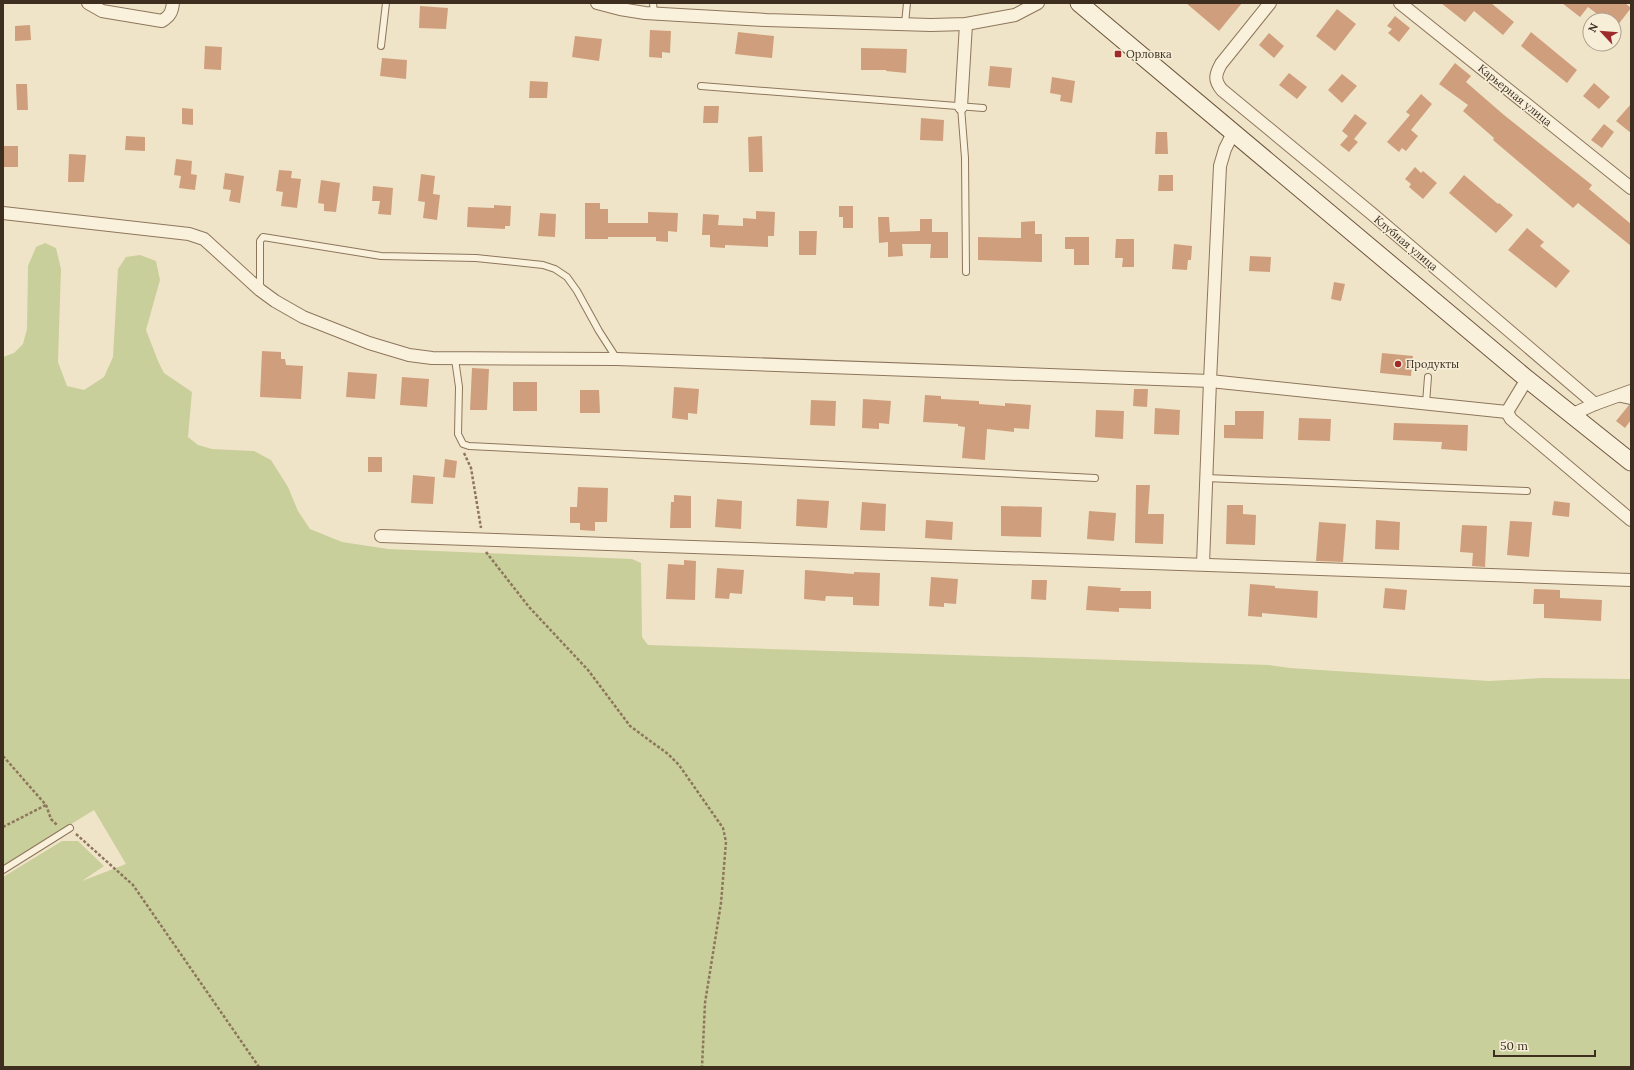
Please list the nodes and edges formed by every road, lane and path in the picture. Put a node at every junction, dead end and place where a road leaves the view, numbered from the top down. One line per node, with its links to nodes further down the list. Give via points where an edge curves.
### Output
1 (88, 3): 2 (street, via 102,11 162,20 173,10)
2 (173, 3)
3 (386, 3): 13 (lane)
4 (597, 3): 10 (street, via 620,9)
5 (907, 3): 11 (lane)
6 (1038, 3): 12 (street, via 1015,15)
7 (1079, 3): 17 (main road)
8 (1270, 3): 31 (street, Клубная улица, via 1221,64 1216,74 1216,82 1222,90)
9 (1400, 3): 18 (street, Карьерная улица)
10 (653, 8): 11 (street, via 766,20)
11 (905, 24): 12 (street)
12 (966, 24): 15 (street)
13 (381, 46)
14 (701, 86): 15 (lane)
15 (961, 107): 16 (lane); 20 (lane, via 965,158)
16 (983, 108)
17 (1233, 133): 25 (main road); 26 (street, via 1220,166)
18 (1631, 188)
19 (3, 213): 21 (street, via 189,234 204,239)
20 (966, 272)
21 (260, 290): 22 (street, via 303,317 369,344 409,355); 23 (lane, via 260,241 263,238 381,256 476,258 543,265 567,277)
22 (455, 359): 23 (street); 34 (lane, via 459,387)
23 (617, 359): 26 (street)
24 (1428, 377): 30 (lane)
25 (1527, 379): 32 (street); 33 (main road)
26 (1210, 381): 30 (street); 37 (street)
27 (1631, 392): 28 (street)
28 (1616, 398): 29 (lane); 31 (street)
29 (1631, 401)
30 (1426, 403): 32 (street)
31 (1595, 404): 33 (street)
32 (1507, 412): 39 (street, via 1511,419)
33 (1573, 414): 35 (main road)
34 (458, 434): 36 (lane, via 463,444 469,446); 41 (path, via 460,446 471,468)
35 (1631, 462)
36 (1095, 478)
37 (1206, 478): 38 (lane); 42 (street)
38 (1527, 491)
39 (1631, 520)
40 (381, 536): 41 (street)
41 (482, 538): 42 (street); 50 (path, via 487,554 529,607 588,670 630,726 679,765 723,828 726,842 721,904 705,1003)
42 (1203, 564): 43 (street)
43 (1631, 580)
44 (3, 756): 45 (path)
45 (46, 805): 46 (path); 47 (path, via 56,825)
46 (3, 827)
47 (70, 828): 48 (lane); 49 (path, via 133,884)
48 (3, 870)
49 (259, 1067)
50 (702, 1067)

